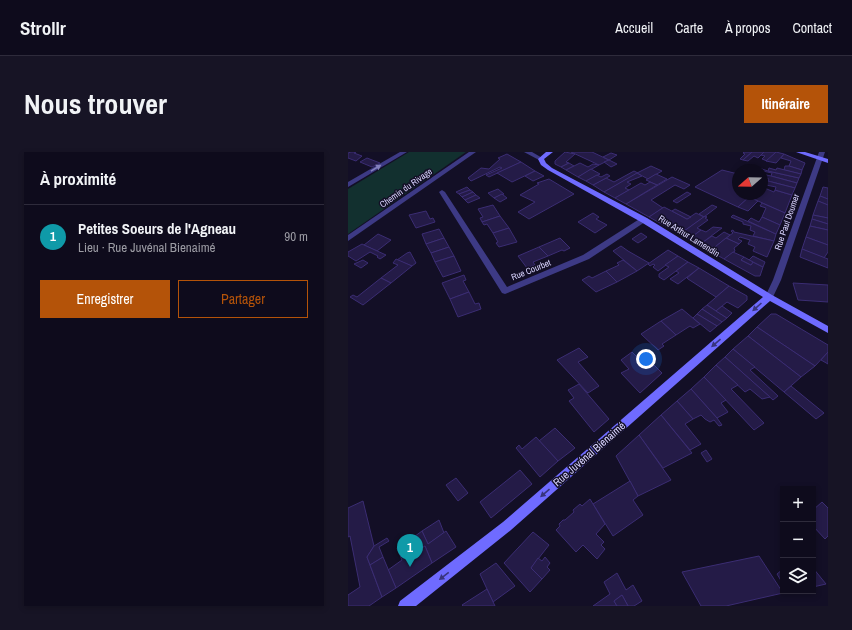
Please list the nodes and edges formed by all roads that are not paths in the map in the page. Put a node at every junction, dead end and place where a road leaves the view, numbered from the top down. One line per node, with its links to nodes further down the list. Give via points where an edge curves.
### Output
1 (404, 152): 9 (street, one-way to 1)
2 (473, 152): 12 (street, Chemin du Rivage)
3 (528, 152): 7 (street)
4 (550, 152): 7 (street)
5 (799, 152): 6 (street)
6 (821, 155): 8 (street); 13 (street, Rue Paul Doumer)
7 (542, 159): 11 (street, Rue Arthur Lamendin, via 543,164 550,169)
8 (828, 162)
9 (348, 185)
10 (442, 192): 11 (street, Rue Courbet, via 505,291 586,258)
11 (644, 220): 13 (street, Rue Arthur Lamendin)
12 (348, 239)
13 (769, 297): 14 (street, Rue Arthur Lamendin); 15 (street, Rue Juvénal Bienaimé, one-way to 15, via 507,526)
14 (828, 330)
15 (405, 606)

